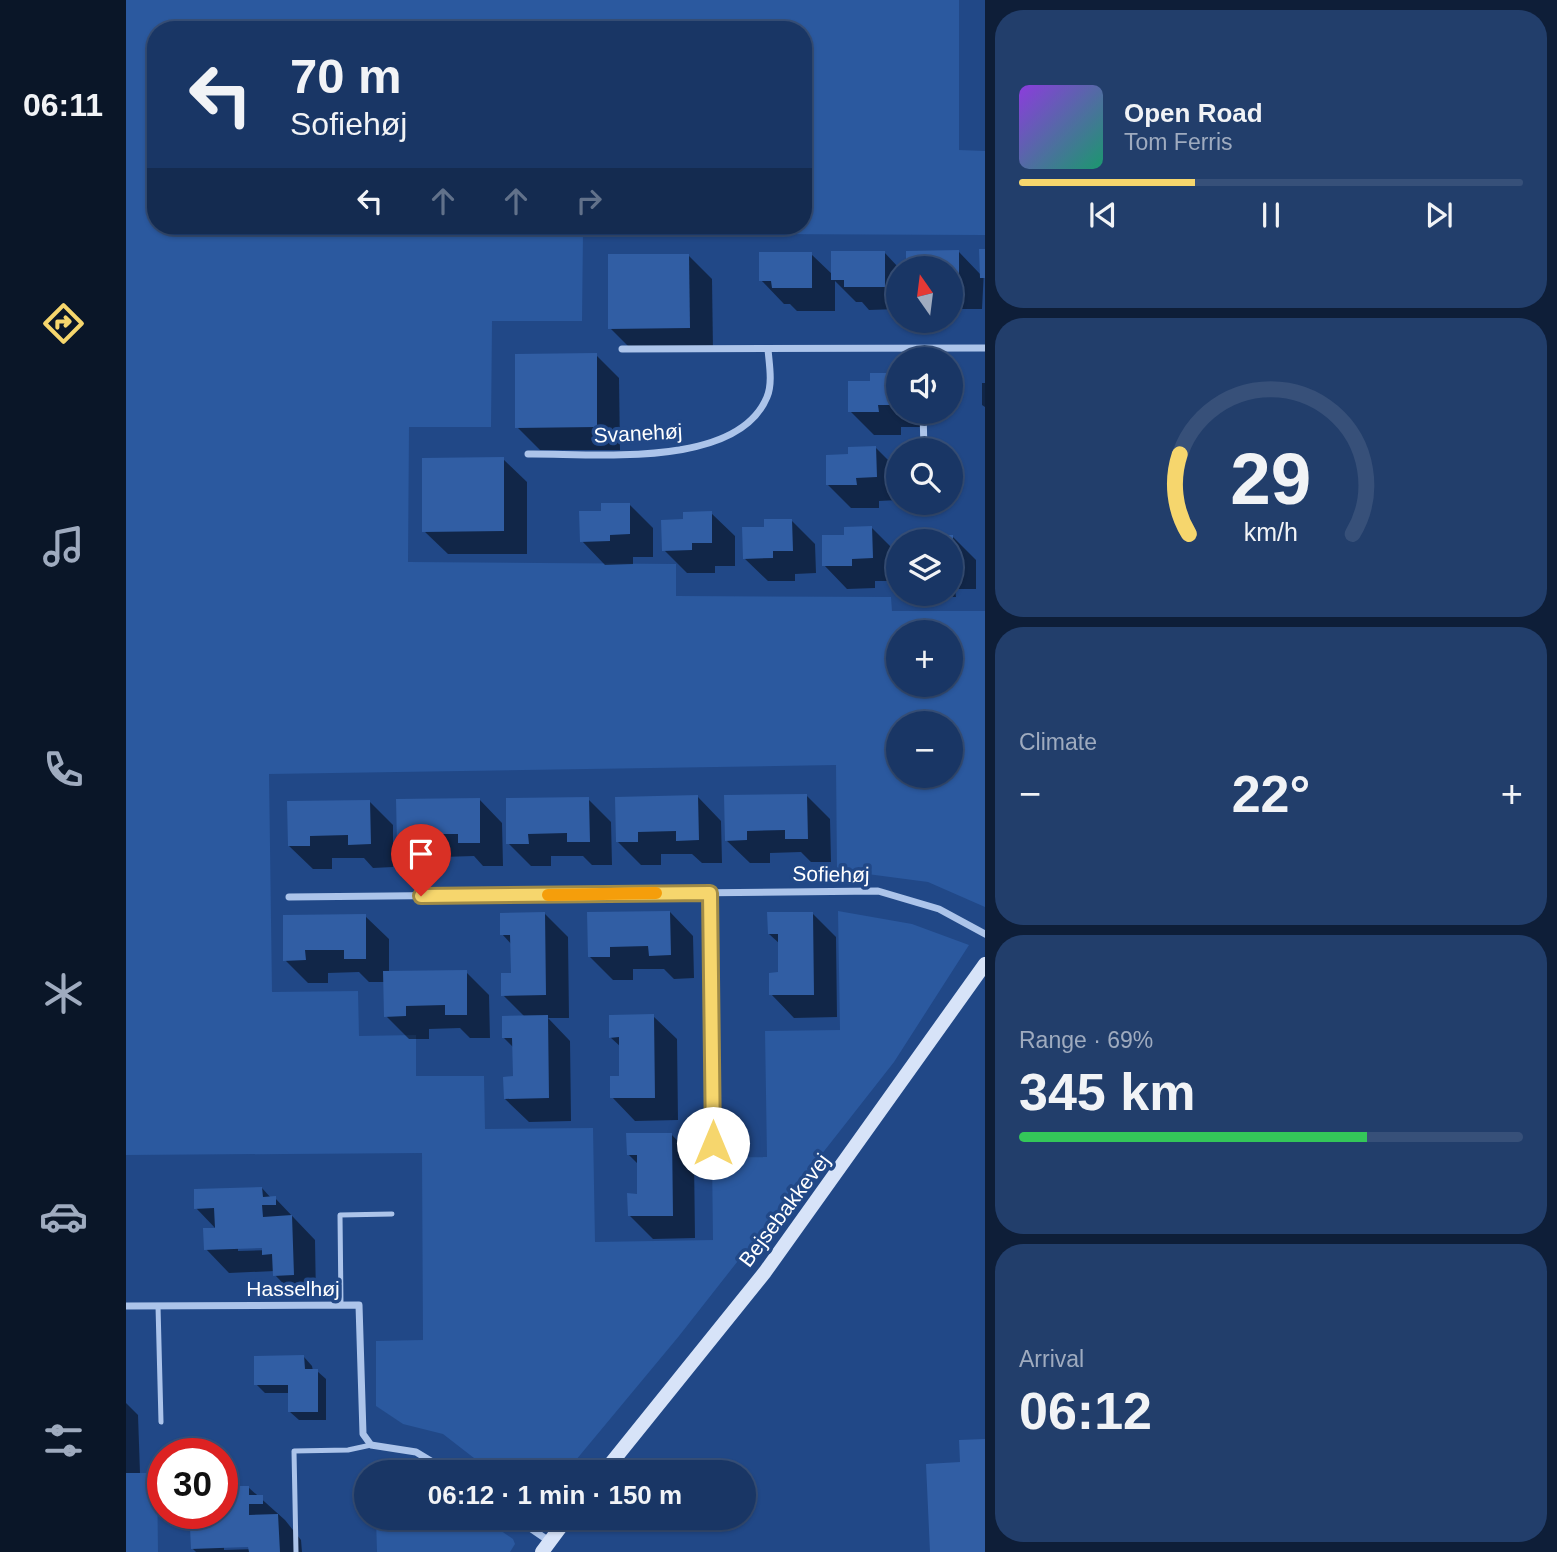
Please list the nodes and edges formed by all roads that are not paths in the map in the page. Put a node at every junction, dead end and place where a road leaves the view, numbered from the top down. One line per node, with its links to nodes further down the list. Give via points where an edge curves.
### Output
1 (963, 348): 2 (street)
2 (985, 348)
3 (622, 349): 4 (street)
4 (768, 349): 5 (street); 6 (street, Svanehøj, via 768,395 747,423 725,438 670,452)
5 (886, 349)
6 (528, 454)
7 (710, 893): 8 (street, Sofiehøj); 9 (street, Sofiehøj, via 878,891 939,909); 11 (street)
8 (289, 898)
9 (985, 934)
10 (985, 964): 19 (street, Bejsebakkevej, via 765,1272)
11 (713, 1143)
12 (393, 1214): 13 (lane, via 340,1215)
13 (341, 1305): 15 (street, Hasselhøj); 17 (street, Hasselhøj, via 359,1305 360,1418)
14 (126, 1306): 15 (street, Hasselhøj)
15 (158, 1306): 16 (lane)
16 (161, 1422)
17 (370, 1446): 18 (street, via 416,1452); 23 (lane, via 295,1451)
18 (429, 1460)
19 (614, 1460)
20 (527, 1530): 22 (street)
21 (558, 1530): 22 (street)
22 (545, 1547)
23 (296, 1552)

